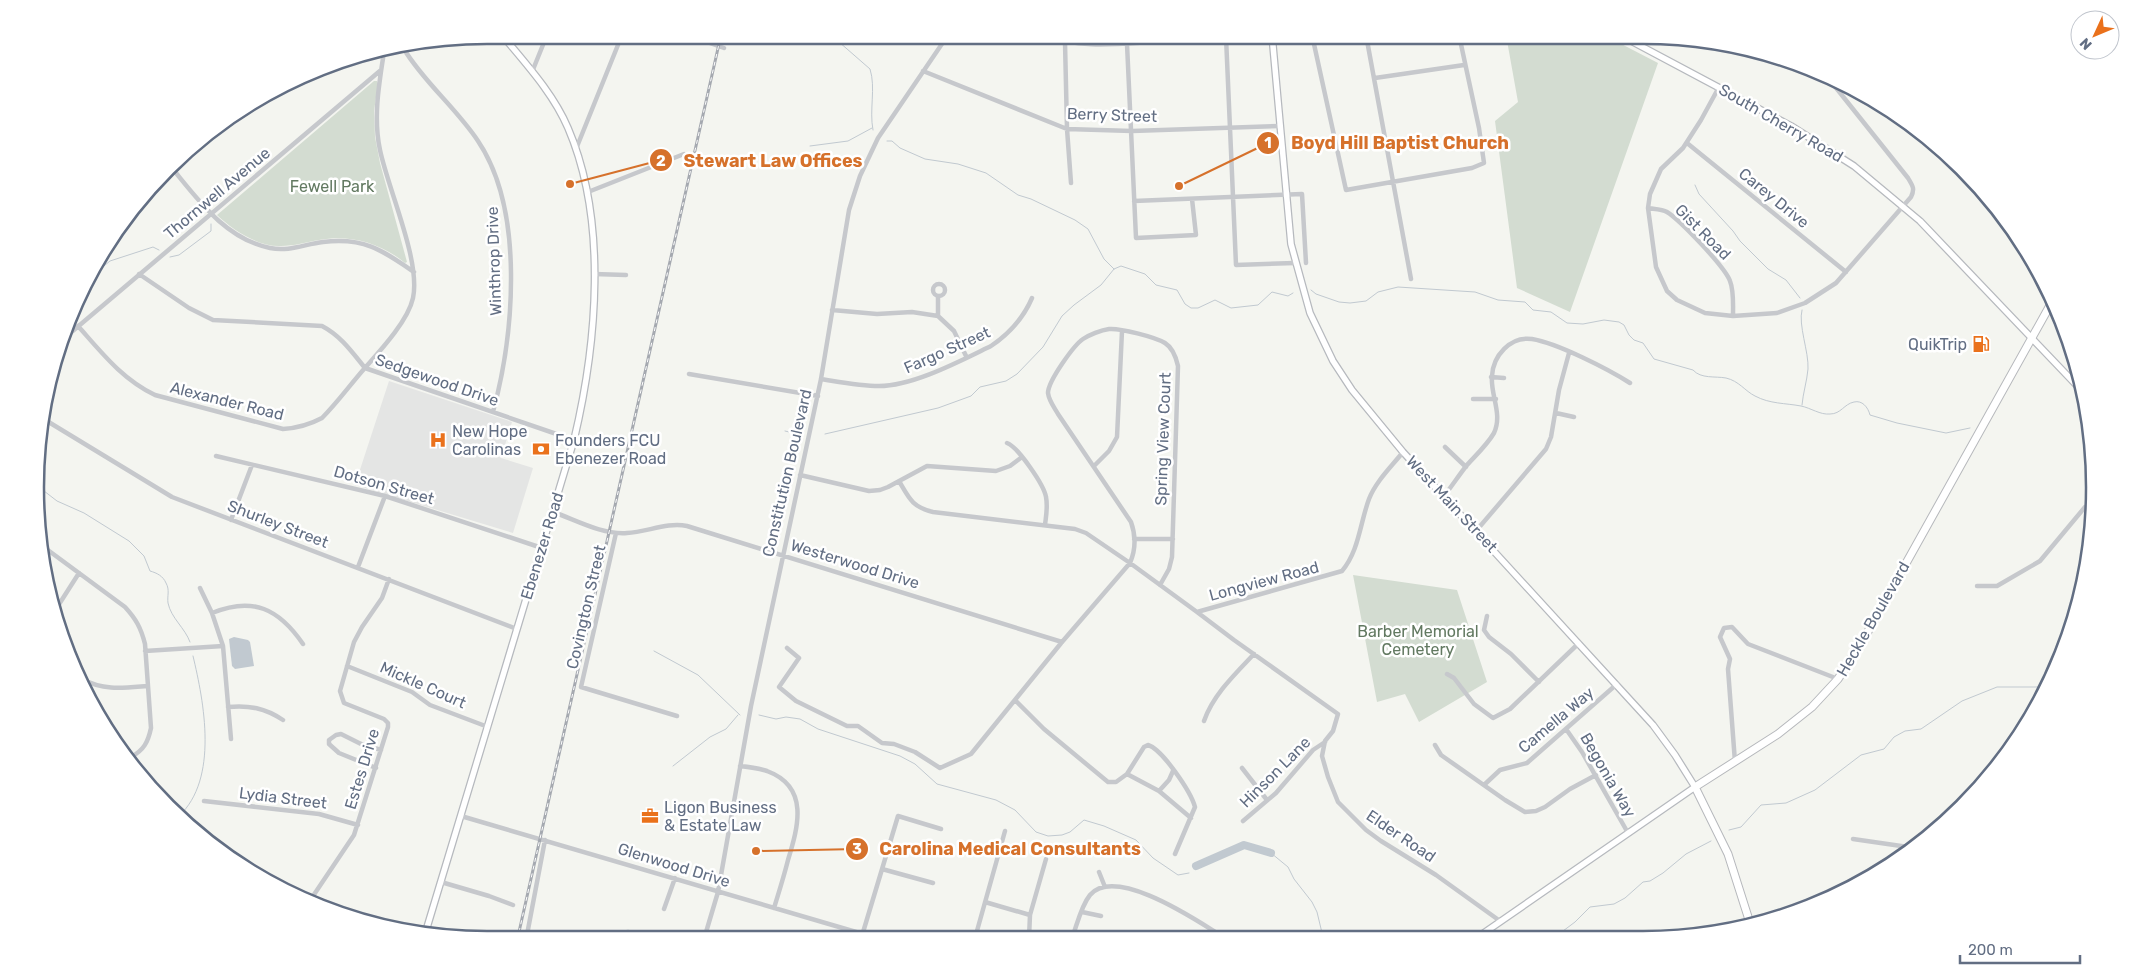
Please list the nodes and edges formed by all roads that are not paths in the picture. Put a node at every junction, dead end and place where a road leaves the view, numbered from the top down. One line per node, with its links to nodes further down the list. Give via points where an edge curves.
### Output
1 (509, 44): 20 (main road, Ebenezer Road)
2 (543, 44): 20 (street)
3 (618, 44): 29 (street)
4 (713, 44): 14 (street)
5 (942, 44): 19 (street, Constitution Boulevard)
6 (1065, 44): 26 (street)
7 (1128, 44): 27 (street)
8 (1226, 44): 25 (street)
9 (1273, 44): 24 (main road, West Main Street)
10 (1314, 44): 33 (street, via 1346,190)
11 (1368, 44): 21 (street)
12 (1460, 44): 17 (street)
13 (1637, 44): 22 (main road, South Cherry Road)
14 (724, 48)
15 (406, 51): 72 (street, Winthrop Drive, via 478,141 503,196 509,240 510,310)
16 (383, 56): 18 (street, Alexander Road)
17 (1464, 65): 21 (street); 33 (street, via 1484,163)
18 (381, 70): 41 (street, Thornwell Avenue); 44 (street, Alexander Road, via 377,123 380,149)
19 (923, 71): 26 (street, Berry Street); 53 (street, Constitution Boulevard, via 878,138 858,180 844,237)
20 (532, 72): 29 (main road, Ebenezer Road, via 559,110)
21 (1375, 78): 33 (street)
22 (1719, 87): 28 (street); 39 (main road, South Cherry Road, via 1823,144)
23 (1837, 89): 39 (street, via 1914,187)
24 (1280, 126): 25 (street, Berry Street); 35 (main road, West Main Street)
25 (1229, 128): 27 (street, Berry Street); 36 (street)
26 (1067, 129): 27 (street, Berry Street); 32 (street)
27 (1132, 131): 38 (street)
28 (1686, 142): 40 (street, via 1661,169 1652,187); 45 (street, Carey Drive)
29 (576, 149): 34 (main road, Ebenezer Road)
30 (684, 154): 34 (street)
31 (176, 172): 41 (street)
32 (1072, 183)
33 (1393, 183): 49 (street)
34 (588, 192): 47 (main road, Ebenezer Road)
35 (1285, 195): 36 (street); 42 (main road, West Main Street); 43 (street, via 1302,194)
36 (1233, 197): 37 (street); 42 (street, via 1236,265)
37 (1192, 199): 38 (street); 38 (street, via 1196,235 1136,238)
38 (1134, 201)
39 (1903, 207): 45 (street); 59 (main road, South Cherry Road)
40 (1648, 208): 55 (street, Gist Road, via 1666,211 1676,219 1724,270 1733,294); 55 (street, via 1656,267 1667,291 1692,308)
41 (211, 214): 44 (street, via 229,230 269,248 283,250 322,242 363,244 384,251); 46 (street, Thornwell Avenue)
42 (1295, 263): 79 (main road, West Main Street, via 1310,313 1333,361 1352,390)
43 (1306, 263)
44 (414, 272): 62 (street, Alexander Road, via 409,309 385,346)
45 (1846, 272): 55 (street, via 1826,291 1796,307 1762,315)
46 (139, 274): 56 (street, Thornwell Avenue); 62 (street, Sedgewood Drive, via 189,308 214,320 322,326 342,340)
47 (594, 274): 48 (street); 76 (main road, Ebenezer Road, via 589,356)
48 (626, 275)
49 (1411, 279)
50 (938, 296): 54 (street)
51 (1032, 298): 61 (street, Fargo Street, via 1012,330 991,346)
52 (2048, 309): 59 (highway, Heckle Boulevard)
53 (832, 310): 54 (street, via 877,314 912,312); 66 (street, Constitution Boulevard)
54 (938, 316): 61 (street, via 954,331)
55 (1733, 316)
56 (78, 326): 57 (street, Thornwell Avenue); 62 (street, Alexander Road, via 119,373 142,388 168,399 283,429 303,426 322,418)
57 (73, 331)
58 (1122, 331): 83 (street, via 1117,436); 83 (street, Spring View Court, via 1109,329 1082,339 1050,383 1048,392 1050,402); 96 (street, Spring View Court, via 1164,343 1173,351 1178,366)
59 (2032, 338): 67 (main road, South Cherry Road); 121 (highway, Heckle Boulevard, via 1866,635)
60 (1569, 353): 64 (street, via 1532,339 1519,340 1505,347 1496,358); 68 (street); 73 (street, via 1560,382)
61 (966, 356): 66 (street, Fargo Street, via 918,379 892,385 859,385)
62 (364, 368): 72 (street, Sedgewood Drive)
63 (689, 374): 69 (street)
64 (1492, 377): 65 (street); 70 (street)
65 (1504, 378)
66 (821, 379): 69 (street, Constitution Boulevard)
67 (2073, 381)
68 (1630, 383)
69 (818, 396): 85 (street, Constitution Boulevard)
70 (1496, 398): 71 (street); 84 (street, via 1494,432)
71 (1473, 399)
72 (493, 412): 76 (street, Sedgewood Drive)
73 (1556, 413): 74 (street); 93 (street, via 1546,449)
74 (1574, 417)
75 (49, 422): 91 (street, Shurley Street, via 157,489)
76 (574, 440): 90 (main road, Ebenezer Road)
77 (1007, 443): 81 (street)
78 (1445, 447): 84 (street)
79 (1403, 452): 88 (main road, West Main Street); 108 (street, Longview Road, via 1376,486 1351,561 1342,571)
80 (216, 456): 82 (street, Dotson Street)
81 (1022, 457): 86 (street, via 996,471 927,466); 92 (street, via 1046,495)
82 (252, 465): 87 (street, Dotson Street); 91 (street)
83 (1094, 466): 95 (street, Spring View Court, via 1131,522)
84 (1466, 467): 88 (street)
85 (800, 475): 86 (street, via 869,491 880,490); 99 (street, Constitution Boulevard)
86 (899, 481): 92 (street, via 920,509)
87 (385, 496): 97 (street, Dotson Street); 101 (street)
88 (1444, 496): 93 (main road, West Main Street)
89 (2085, 506): 105 (street, via 2040,561 1997,586)
90 (553, 512): 94 (street, Westerwood Drive); 97 (main road, Ebenezer Road)
91 (231, 520): 101 (street, Shurley Street)
92 (1045, 525): 100 (street, via 1086,532)
93 (1476, 531): 113 (main road, West Main Street)
94 (616, 533): 99 (street, Westerwood Drive, via 680,524); 128 (street, Covington Street, via 581,687)
95 (1134, 539): 96 (street); 100 (street, Spring View Court, via 1134,555)
96 (1173, 539): 104 (street, Spring View Court, via 1169,569)
97 (542, 548): 111 (main road, Ebenezer Road)
98 (49, 551): 102 (street)
99 (782, 554): 112 (street, Westerwood Drive); 139 (street, Constitution Boulevard)
100 (1130, 563): 104 (street, Longview Road); 112 (street)
101 (358, 567): 103 (street, Shurley Street)
102 (79, 574): 107 (street); 117 (street, via 136,618 142,630)
103 (389, 579): 111 (street, Shurley Street); 119 (street, Estes Drive, via 382,598 354,642)
104 (1160, 585): 108 (street, Longview Road)
105 (1977, 586)
106 (200, 588): 109 (street)
107 (59, 604)
108 (1197, 612): 118 (street, Elder Road)
109 (212, 613): 114 (street, via 240,605 267,610 286,622); 115 (street)
110 (1488, 616): 122 (street, via 1484,630 1489,637)
111 (517, 629): 131 (main road, Ebenezer Road)
112 (1062, 642): 126 (street)
113 (1579, 643): 122 (street); 124 (main road, West Main Street)
114 (303, 644)
115 (223, 646): 117 (street); 127 (street)
116 (787, 648): 126 (street, via 800,658 779,688 796,701 847,726 858,726 880,742 915,752 938,768 971,754)
117 (145, 651): 125 (street)
118 (1254, 654): 130 (street, via 1216,698); 134 (street, Elder Road, via 1338,714 1333,731)
119 (347, 666): 131 (street, Mickle Court, via 412,692 430,705); 136 (street, Estes Drive, via 340,692 344,704 376,715 388,723)
120 (1447, 674): 122 (street, via 1454,678 1474,704 1493,718 1510,709)
121 (1838, 679): 138 (highway, Heckle Boulevard, via 1800,718); 138 (street, via 1748,644 1732,627 1724,628 1720,637 1730,659)
122 (1539, 682)
123 (90, 684): 125 (street, via 105,688)
124 (1617, 684): 132 (street, Camella Way); 146 (main road, West Main Street, via 1664,740)
125 (147, 686): 137 (street, via 151,728 148,741 141,752)
126 (1015, 700): 143 (street, via 1102,778 1116,782)
127 (228, 707): 129 (street, via 254,706); 133 (street)
128 (677, 716)
129 (283, 720)
130 (1204, 721)
131 (488, 727): 150 (main road, Ebenezer Road)
132 (1566, 729): 144 (street, Begonia Way); 145 (street, Camella Way, via 1527,764 1500,770)
133 (230, 739)
134 (1325, 742): 148 (street, Hinson Lane, via 1313,750); 178 (street, Elder Road, via 1322,756 1328,777 1338,802 1350,815 1383,842)
135 (1435, 745): 145 (street, via 1441,755)
136 (381, 750): 140 (street, Estes Drive); 140 (street, via 341,734 329,740 339,753)
137 (134, 756)
138 (1735, 762): 146 (highway, Heckle Boulevard)
139 (740, 766): 168 (street, Constitution Boulevard); 172 (street, via 768,771 779,778 790,788 798,807 797,829)
140 (376, 768): 153 (street, Estes Drive)
141 (1242, 768): 148 (street)
142 (1173, 770): 143 (street, via 1148,744); 147 (street); 151 (street, via 1195,807)
143 (1126, 774): 147 (street)
144 (1596, 775): 145 (street, via 1536,811 1525,812); 156 (street, Begonia Way)
145 (1484, 785)
146 (1694, 788): 156 (main road, Heckle Boulevard); 177 (highway, West Main Street, via 1728,854)
147 (1159, 791): 151 (street)
148 (1267, 800): 152 (street, Hinson Lane)
149 (204, 802): 153 (street, Lydia Street, via 319,814)
150 (461, 816): 158 (street, Glenwood Drive); 165 (main road, Ebenezer Road)
151 (1191, 818): 160 (street)
152 (1243, 821)
153 (358, 825): 169 (street, Estes Drive)
154 (941, 829): 162 (street, via 898,816)
155 (1005, 831): 170 (street)
156 (1628, 833): 178 (main road, Heckle Boulevard)
157 (1853, 839): 159 (street)
158 (545, 840): 164 (street, Glenwood Drive); 180 (street)
159 (1904, 846)
160 (1175, 854)
161 (1046, 859): 175 (street)
162 (882, 869): 166 (street); 183 (street)
163 (1099, 872): 167 (street)
164 (675, 878): 168 (street, Glenwood Drive); 173 (street)
165 (441, 882): 171 (street); 179 (main road, Ebenezer Road)
166 (933, 884)
167 (1105, 887): 174 (street, via 1090,894); 187 (street, via 1134,890 1160,900)
168 (718, 892): 172 (street, Glenwood Drive); 181 (street, Constitution Boulevard)
169 (314, 895)
170 (985, 902): 175 (street); 184 (street)
171 (513, 905)
172 (774, 908): 182 (street, Glenwood Drive)
173 (664, 909)
174 (1082, 912): 176 (street); 186 (street)
175 (1030, 915): 185 (street)
176 (1101, 916)
177 (1748, 918)
178 (1500, 921): 188 (main road, Heckle Boulevard)
179 (427, 927)
180 (528, 931)
181 (706, 931)
182 (843, 931)
183 (863, 931)
184 (977, 931)
185 (1029, 931)
186 (1075, 931)
187 (1214, 931)
188 (1486, 931)

